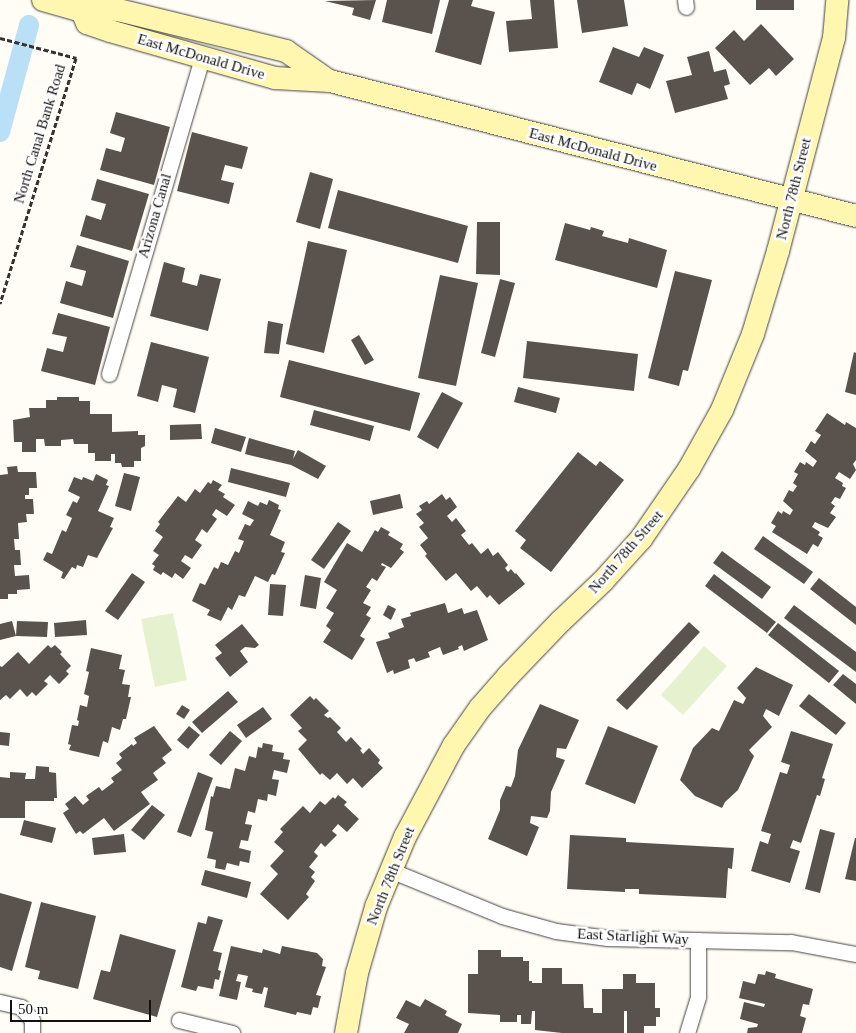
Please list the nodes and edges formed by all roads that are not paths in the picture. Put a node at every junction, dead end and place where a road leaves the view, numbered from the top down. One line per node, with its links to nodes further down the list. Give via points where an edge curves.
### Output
1 (43, 0): 3 (street, East McDonald Drive)
2 (837, 0): 6 (street, North 78th Street, via 834,38)
3 (82, 11): 4 (street, East McDonald Drive, via 87,23); 5 (street, East McDonald Drive, via 92,7 118,10 286,52)
4 (202, 58): 5 (street, East McDonald Drive, via 275,78); 8 (street, Arizona Canal)
5 (330, 81): 6 (street, East McDonald Drive)
6 (791, 200): 7 (street, East McDonald Drive); 9 (street, North 78th Street, via 753,334 722,410 689,469 640,539 480,708 429,789)
7 (856, 216)
8 (109, 374)
9 (390, 870): 10 (street, East Starlight Way, via 502,916 556,931 608,938); 16 (street, North 78th Street, via 357,973)
10 (698, 940): 11 (street, East Starlight Way, via 791,942); 17 (street, via 698,997)
11 (856, 954)
12 (0, 1002): 14 (street, via 21,1007)
13 (179, 1020): 15 (street)
14 (32, 1026)
15 (232, 1033)
16 (346, 1033)
17 (687, 1033)

